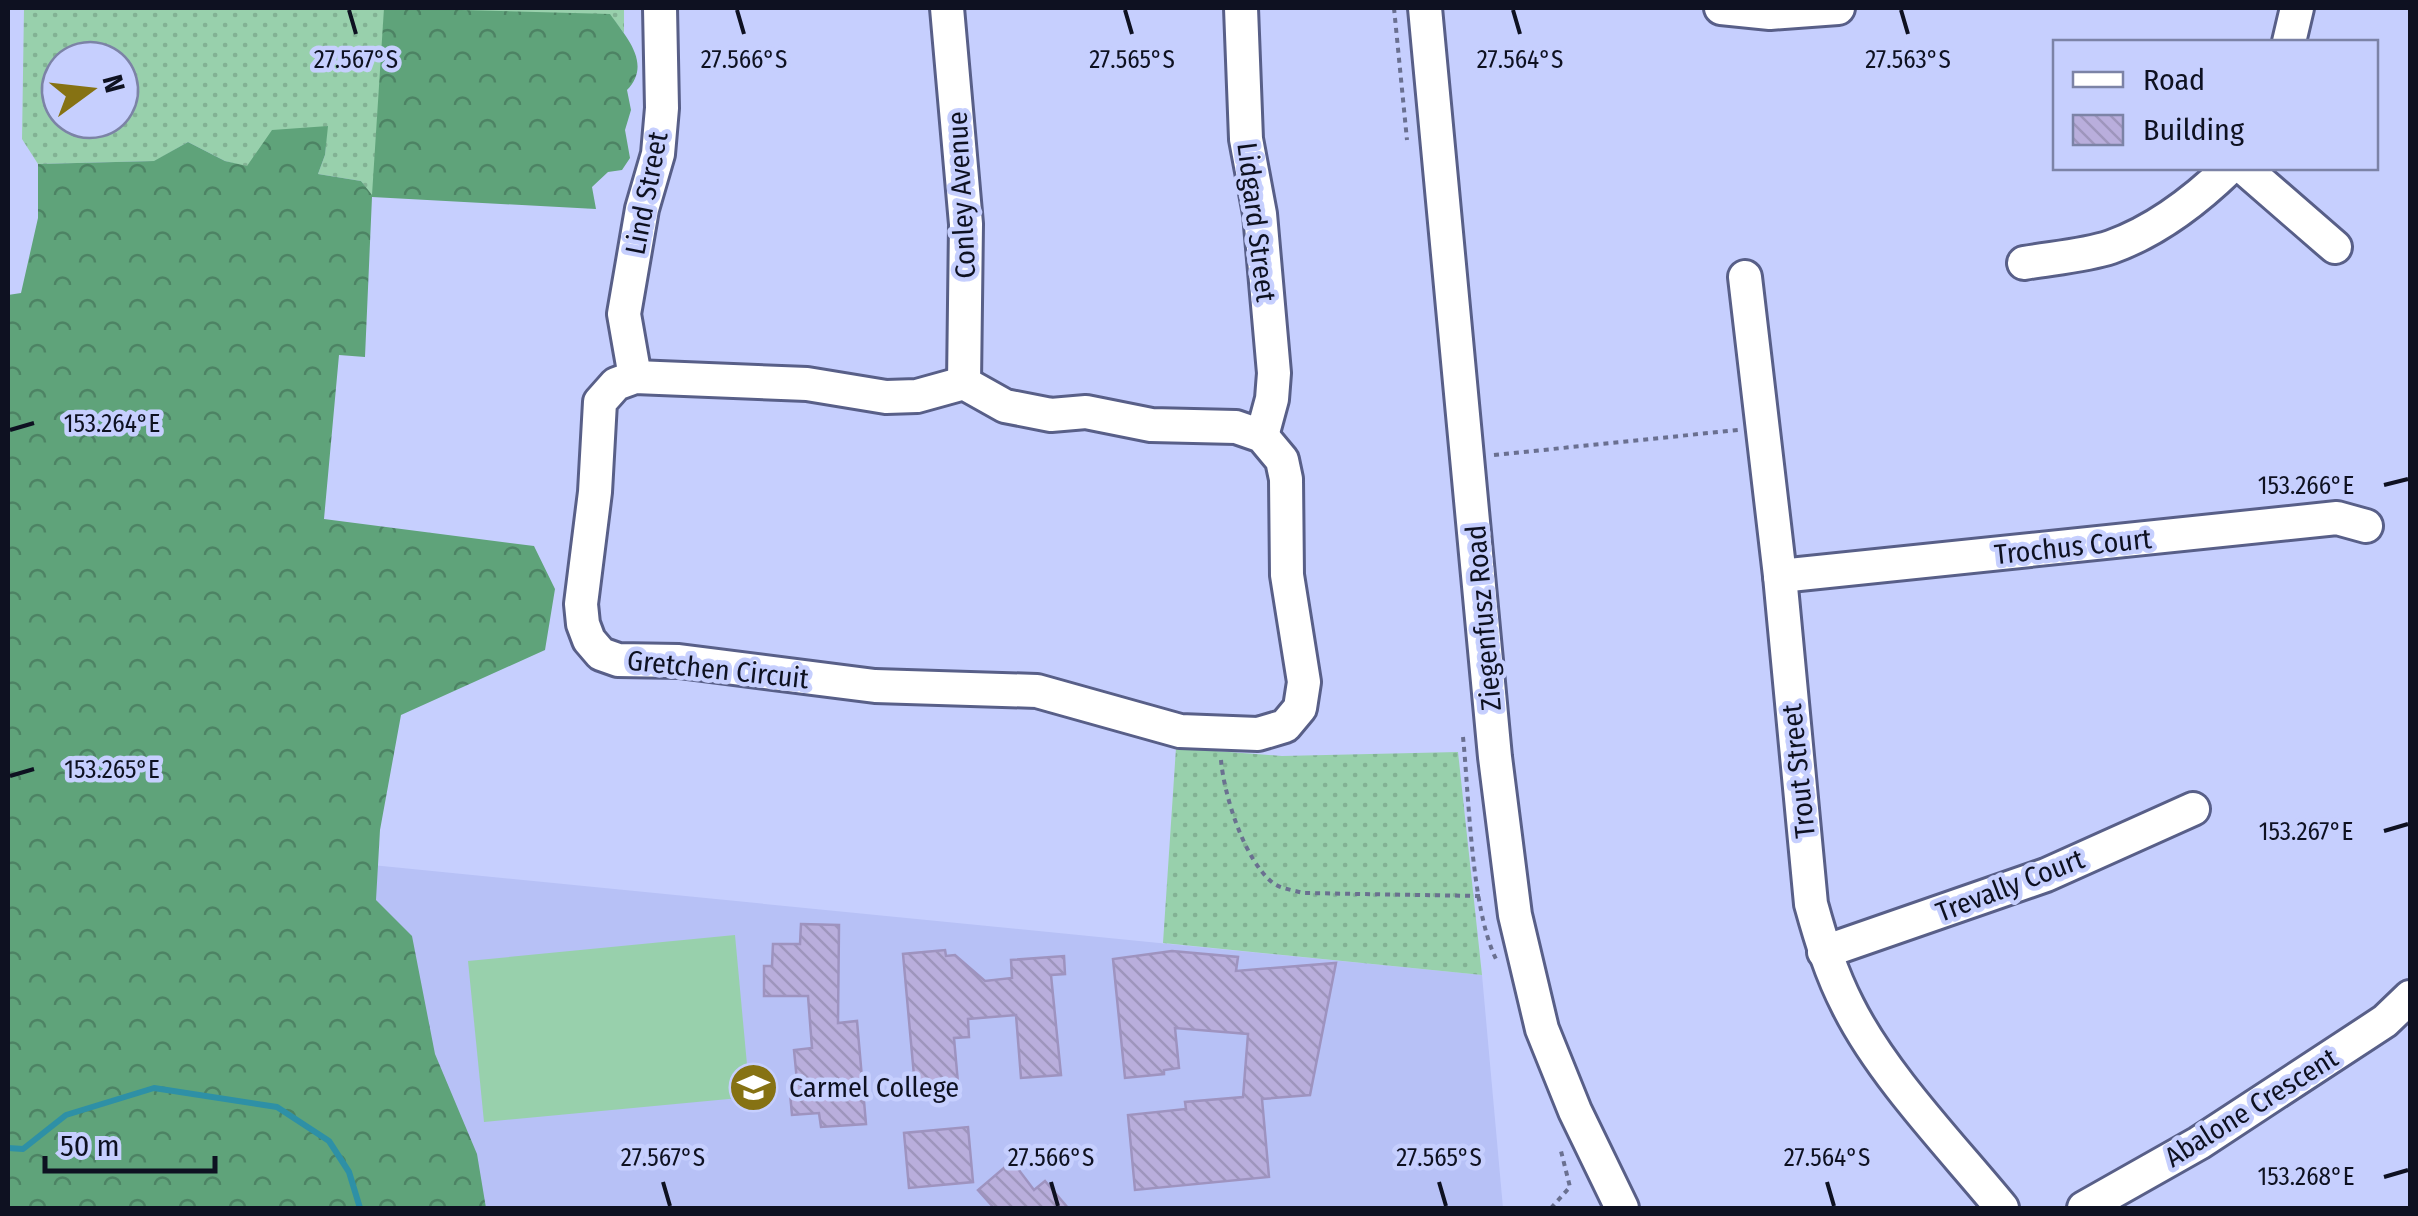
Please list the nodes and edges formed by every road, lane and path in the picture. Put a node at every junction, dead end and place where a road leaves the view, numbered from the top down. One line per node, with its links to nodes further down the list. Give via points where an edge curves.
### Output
1 (660, 8): 14 (street, Lind Street, via 658,154 624,314)
2 (947, 8): 15 (street, Conley Avenue, via 966,224)
3 (1241, 8): 17 (street, Lidgard Street, via 1246,140 1260,214 1274,373)
4 (1425, 8): 18 (street, Ziegenfusz Road)
5 (1721, 8): 6 (street)
6 (1838, 8)
7 (2297, 8): 8 (street)
8 (2289, 40)
9 (2227, 170): 12 (street, via 2199,198 2110,248)
10 (2246, 170): 11 (street)
11 (2335, 247)
12 (2024, 263)
13 (1745, 277): 16 (street, Trout Street)
14 (635, 377): 15 (street, via 807,384 886,398); 21 (street, Gretchen Circuit, via 616,384 600,402 582,604 589,640 601,654 875,686 1037,691 1180,731)
15 (964, 383): 17 (street, via 1006,406 1051,415 1086,412 1151,424 1236,427)
16 (1762, 428): 18 (path); 20 (street, Trout Street)
17 (1262, 436): 21 (street, Gretchen Circuit, via 1282,460 1286,479 1286,574 1304,682 1300,708 1284,726)
18 (1468, 458): 26 (street, Ziegenfusz Road, via 1514,914 1542,1028)
19 (2366, 526): 20 (street, Trochus Court, via 2337,518)
20 (1780, 576): 24 (street, Trout Street, via 1811,904)
21 (1220, 735): 23 (path, via 1233,815 1260,870 1276,886 1303,893)
22 (2193, 808): 24 (street, Trevally Court, via 2046,875)
23 (1480, 896)
24 (1824, 952): 27 (street, Trout Street, via 1882,1060)
25 (2410, 997): 28 (street, Abalone Crescent, via 2386,1022)
26 (1613, 1205)
27 (2002, 1208)
28 (2084, 1208)

